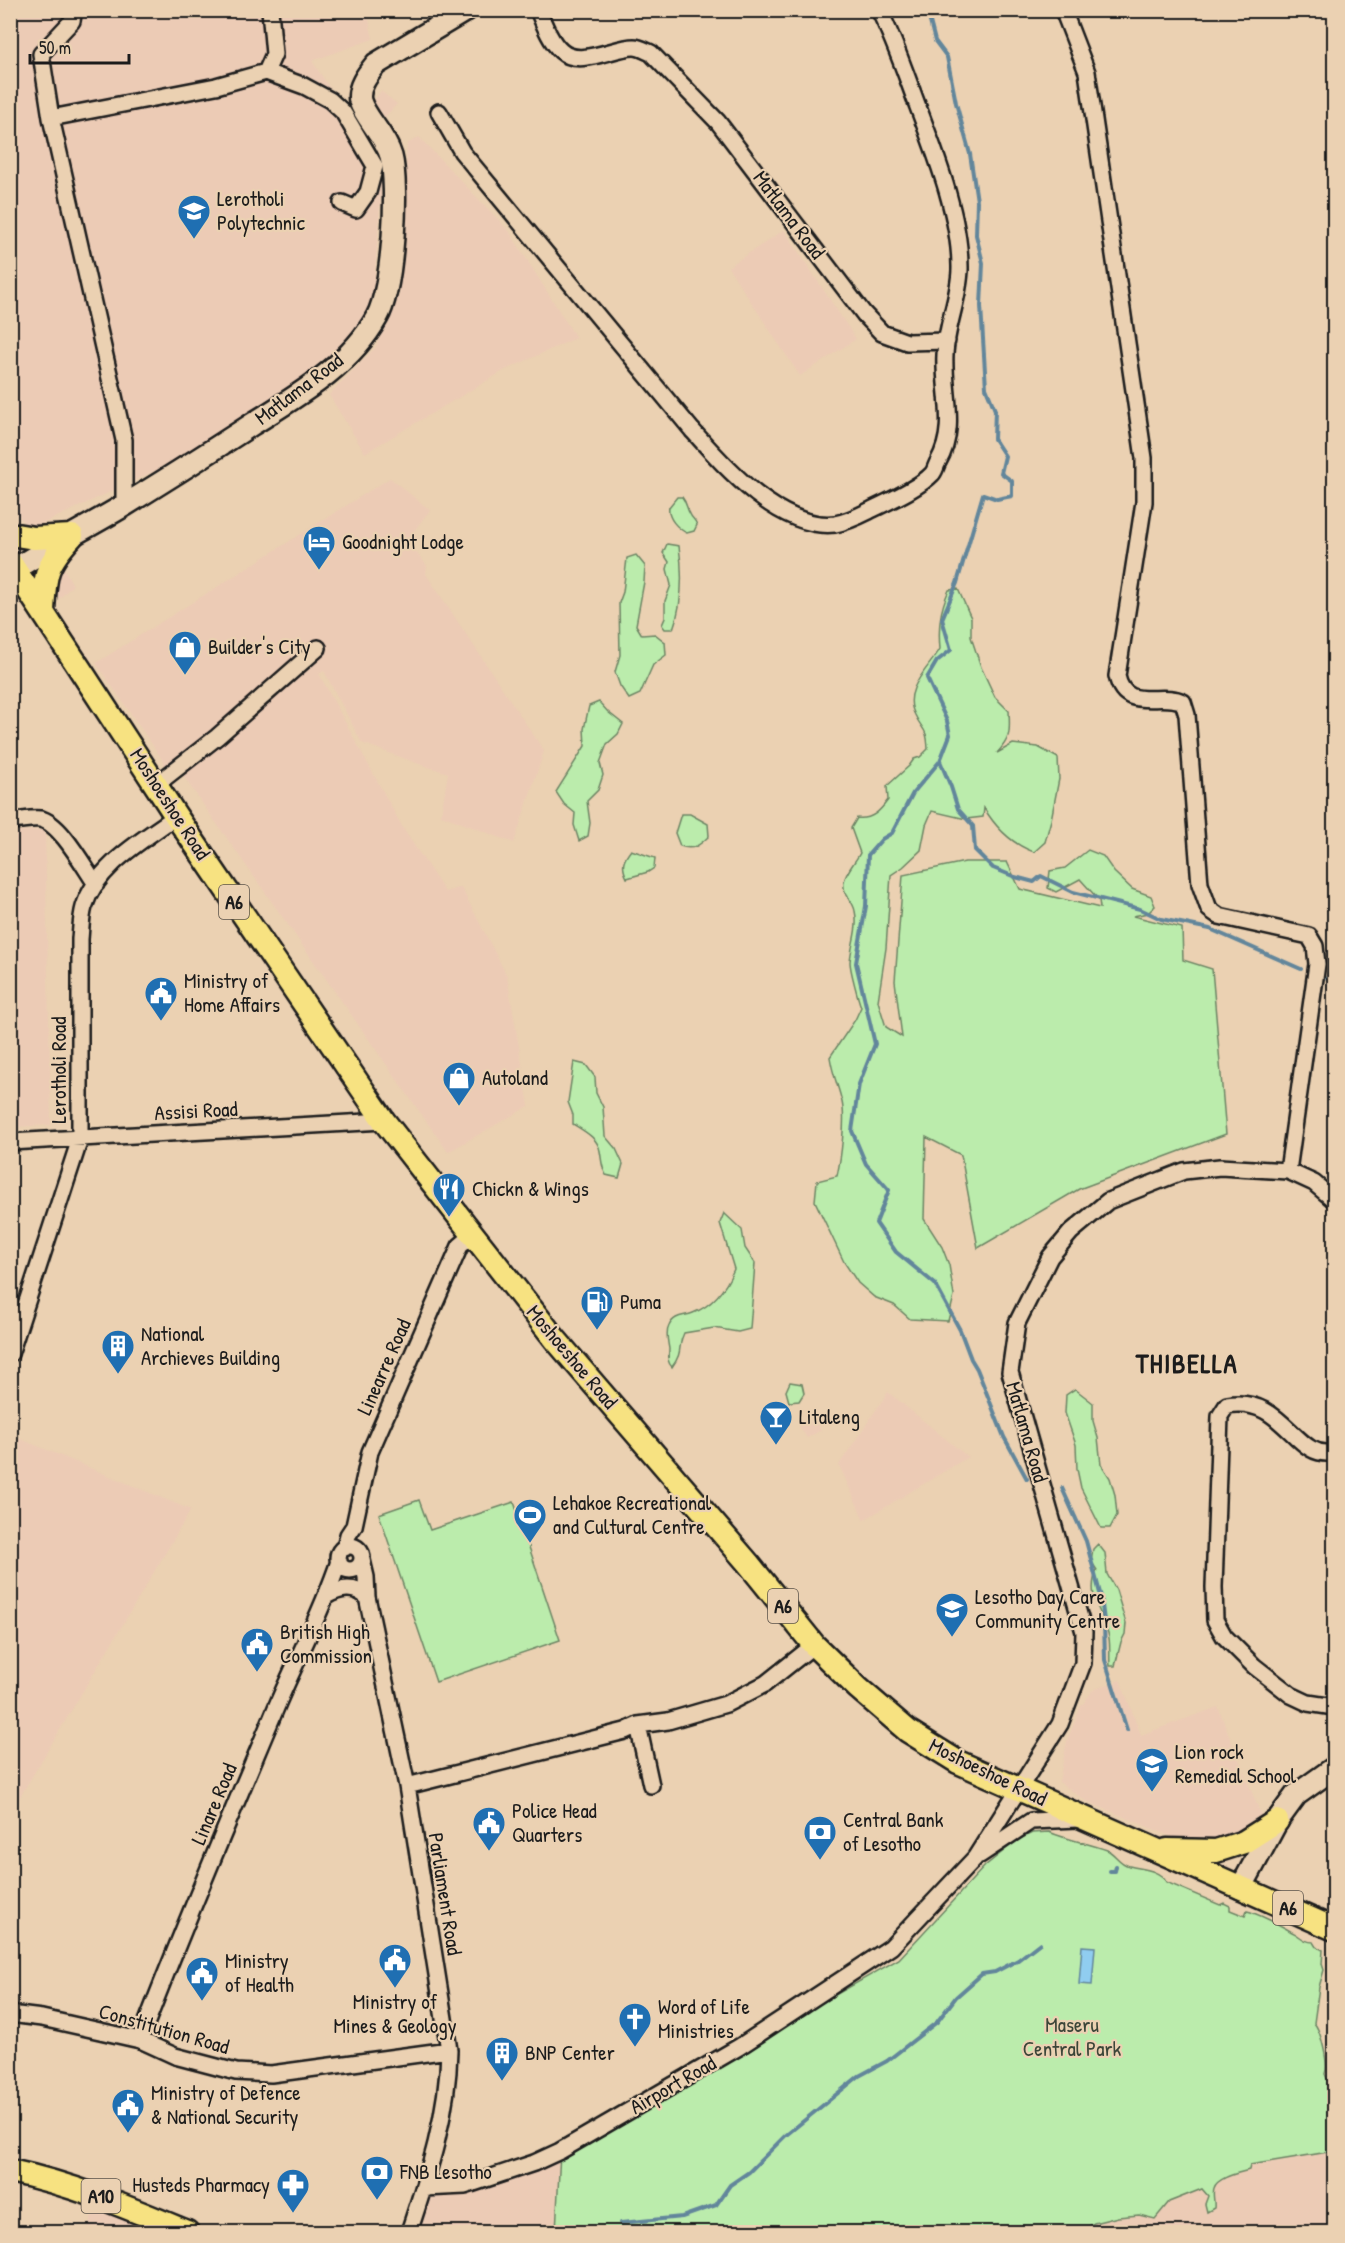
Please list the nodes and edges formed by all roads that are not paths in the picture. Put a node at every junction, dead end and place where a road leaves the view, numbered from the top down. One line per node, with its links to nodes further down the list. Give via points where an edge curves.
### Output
1 (74, 10): 9 (street, via 72,21 41,54)
2 (270, 10): 7 (street, via 274,54)
3 (466, 10): 12 (street, Matlama Road, via 376,64 361,88 360,100 391,156 394,190 390,273 378,316 363,338 310,386)
4 (538, 10): 11 (street, Matlama Road, via 563,53 592,57 631,47 651,53 718,122 882,333 907,342)
5 (879, 10): 11 (street, via 939,166 958,243 957,296)
6 (1063, 10): 25 (street, via 1087,72 1146,481 1117,676 1123,691 1131,697 1176,698 1183,702 1200,884 1209,909 1219,916 1309,936 1315,946 1317,964)
7 (266, 72): 9 (street, via 216,86); 10 (street, via 330,100 344,112 356,132 375,166 368,192 356,209)
8 (439, 112): 11 (street, via 462,152 692,430 744,484 771,505 802,520 834,524 849,520 888,502 932,474 945,450 949,430)
9 (51, 118): 12 (street, via 124,440)
10 (342, 203)
11 (946, 341)
12 (124, 505): 14 (street, Matlama Road)
13 (10, 534): 14 (main road, via 34,538)
14 (72, 536): 15 (street, Matlama Road); 16 (main road, via 49,564)
15 (13, 566): 16 (main road, Moshoeshoe Road / A6)
16 (44, 610): 18 (main road, Moshoeshoe Road / A6)
17 (318, 648): 18 (street)
18 (157, 784): 19 (main road, Moshoeshoe Road / A6)
19 (176, 816): 21 (street, Lerotholi Road, via 116,861); 22 (main road, Moshoeshoe Road / A6)
20 (10, 821): 21 (street, via 40,819 51,823)
21 (96, 884): 23 (street, Lerotholi Road, via 84,906 80,939)
22 (384, 1121): 23 (street, Assisi Road); 27 (main road, Moshoeshoe Road / A6)
23 (80, 1138): 24 (street, Assisi Road); 28 (street, Lerotholi Road)
24 (10, 1142)
25 (1288, 1171): 26 (street, Matlama Road, via 1314,1183); 39 (street, Matlama Road, via 1220,1167 1185,1171 1108,1201 1071,1232 1050,1257 1017,1323 1010,1372 1084,1632 1083,1663 1060,1724)
26 (1335, 1200)
27 (474, 1235): 30 (street, Linearre Road, via 460,1246 370,1452 354,1526 348,1535); 33 (main road, Moshoeshoe Road / A6, via 555,1339)
28 (10, 1354)
29 (1335, 1452): 34 (street, via 1311,1450 1266,1410 1239,1403 1227,1405 1220,1416 1214,1587 1215,1620 1224,1636 1254,1666 1291,1695 1308,1703)
30 (350, 1560): 31 (street, Linare Road); 32 (street, Parliament Road, via 366,1577)
31 (328, 1591): 32 (street, via 345,1588); 47 (street, Linare Road)
32 (364, 1595): 38 (street, Parliament Road)
33 (814, 1645): 35 (street, via 765,1684 726,1704 668,1721); 39 (main road, Moshoeshoe Road / A6, via 908,1731 958,1762)
34 (1335, 1707)
35 (638, 1725): 37 (street); 38 (street)
36 (1335, 1768): 41 (street, via 1296,1796)
37 (651, 1785)
38 (407, 1786): 48 (street, Parliament Road)
39 (1020, 1789): 40 (main road, Moshoeshoe Road / A6); 43 (street, Matlama Road)
40 (1084, 1818): 42 (main road, Moshoeshoe Road / A6); 43 (street, via 1031,1821)
41 (1277, 1821): 42 (main road, via 1244,1842 1216,1851); 44 (street)
42 (1157, 1850): 44 (main road, Moshoeshoe Road / A6)
43 (975, 1858): 50 (street, Airport Road, via 891,1947 739,2047 534,2163 465,2186)
44 (1241, 1888): 45 (main road, Moshoeshoe Road / A6)
45 (1335, 1929)
46 (10, 2014): 47 (street, Constitution Road)
47 (140, 2040): 48 (street, Constitution Road, via 200,2064 271,2074)
48 (449, 2050): 50 (street, Parliament Road, via 444,2115)
49 (10, 2171): 51 (main road, A10, via 98,2195)
50 (424, 2188): 52 (street, Parliament Road)
51 (187, 2232)
52 (409, 2232)

